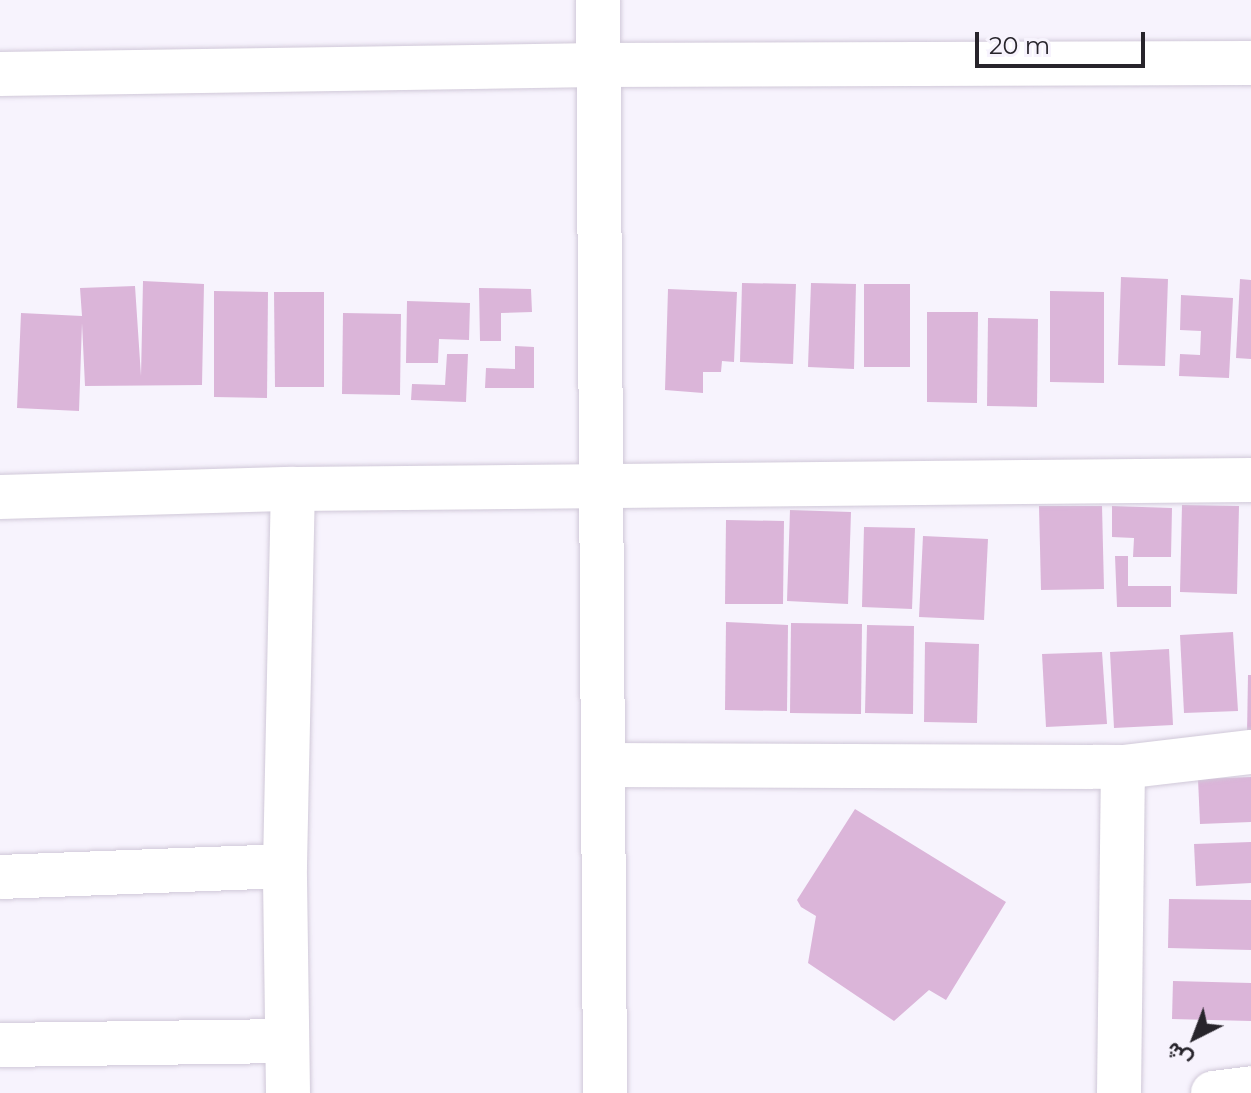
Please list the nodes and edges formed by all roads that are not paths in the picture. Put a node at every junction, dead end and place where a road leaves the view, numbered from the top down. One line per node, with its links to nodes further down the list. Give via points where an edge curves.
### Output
1 (598, 0): 3 (street)
2 (1251, 63): 3 (street)
3 (597, 65): 4 (street); 6 (street)
4 (0, 74)
5 (1251, 480): 6 (street)
6 (599, 488): 7 (street); 10 (street)
7 (293, 489): 8 (street); 12 (street)
8 (0, 497)
9 (1251, 752): 11 (street)
10 (605, 765): 11 (street); 18 (street)
11 (1123, 767): 19 (street)
12 (285, 866): 13 (street); 14 (street)
13 (0, 877)
14 (287, 1041): 15 (street); 17 (street)
15 (0, 1045)
16 (1251, 1088): 20 (street)
17 (288, 1093)
18 (605, 1093)
19 (1119, 1093)
20 (1213, 1093)

